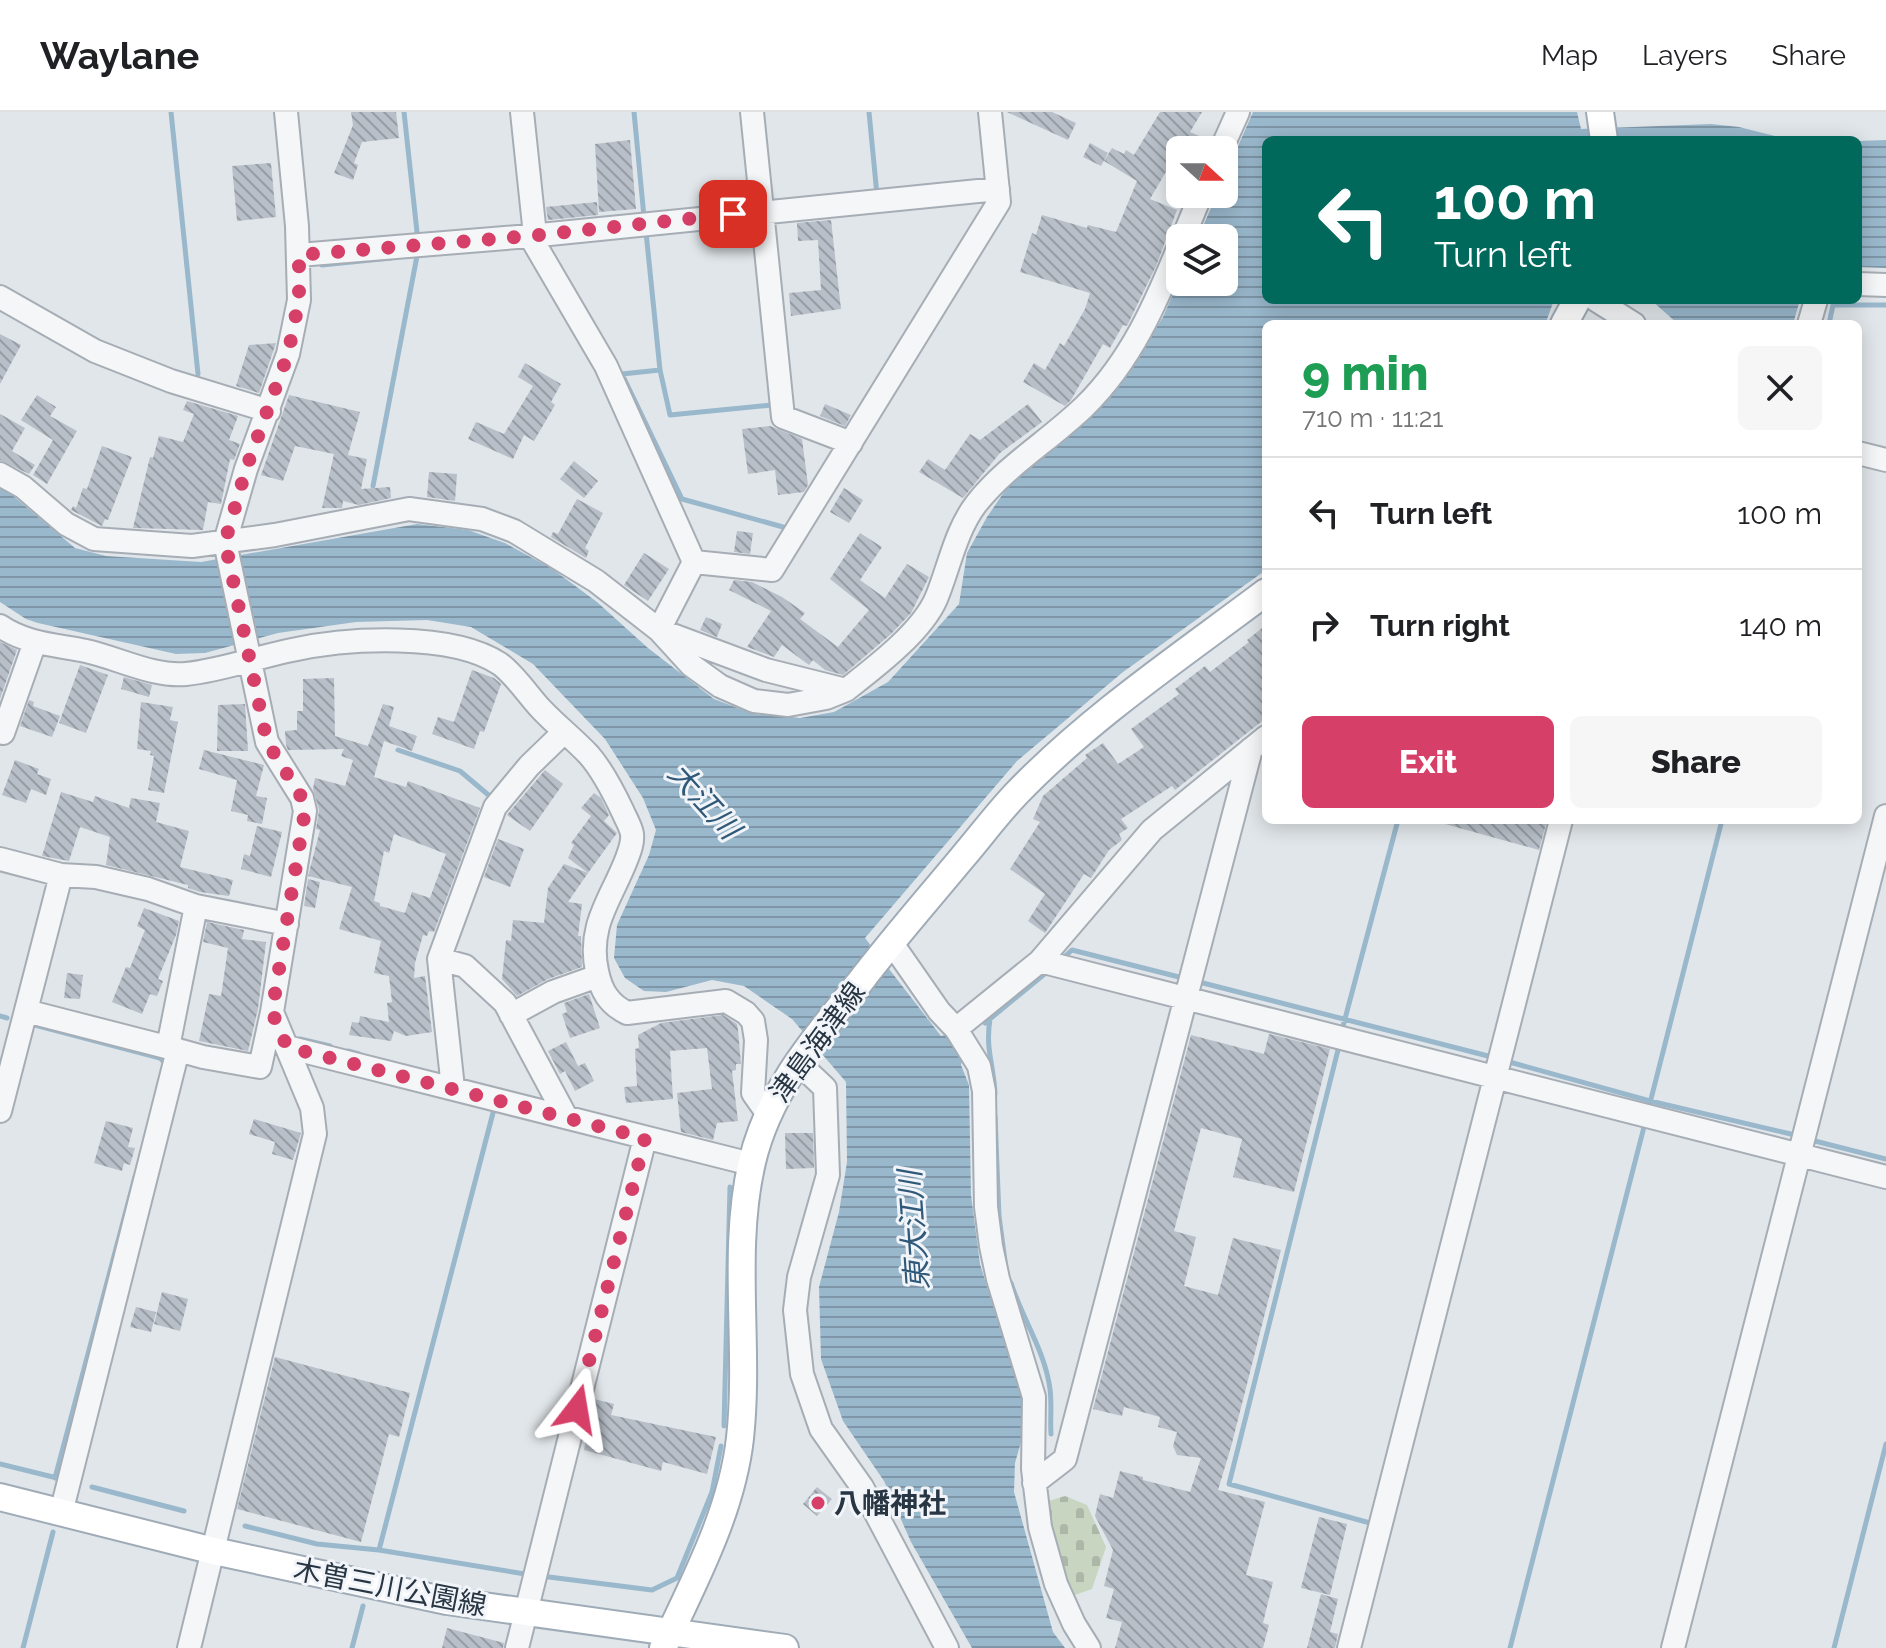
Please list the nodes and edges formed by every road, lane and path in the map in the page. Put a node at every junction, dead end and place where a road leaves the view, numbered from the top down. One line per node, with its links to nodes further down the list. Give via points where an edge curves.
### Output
1 (286, 112): 12 (street)
2 (522, 112): 11 (street)
3 (752, 112): 10 (street)
4 (990, 112): 9 (street)
5 (1238, 112): 7 (street)
6 (1600, 112): 8 (main road)
7 (1227, 136)
8 (1603, 136)
9 (998, 189): 10 (street); 20 (street, via 999,202)
10 (762, 211): 11 (street); 20 (street, via 783,417)
11 (532, 235): 12 (street); 25 (street, via 606,366)
12 (299, 255): 19 (street, via 299,300)
13 (1166, 278): 31 (street, via 1134,345 1086,405 1007,471 975,506 934,602 906,638)
14 (1862, 284): 15 (street)
15 (1886, 285)
16 (0, 297): 19 (street, via 95,351)
17 (1602, 304): 18 (street)
18 (1628, 320)
19 (269, 411): 24 (street, via 246,469)
20 (851, 443): 25 (street, via 772,570)
21 (1862, 454): 22 (street)
22 (1886, 460)
23 (0, 474): 24 (street, via 94,539)
24 (226, 545): 28 (street, via 409,509 482,519 514,531 596,581); 30 (street)
25 (694, 562): 28 (street)
26 (1262, 595): 41 (main road, 津島海津線, via 1089,726 1016,794)
27 (0, 626): 29 (street)
28 (659, 630): 31 (street, via 766,670); 31 (street, via 691,665 754,701 788,705)
29 (35, 642): 30 (street, via 184,674); 32 (street)
30 (249, 656): 33 (street, via 384,640 463,648 501,665); 40 (street, via 267,742 305,811)
31 (846, 690)
32 (0, 732)
33 (563, 733): 42 (street, via 495,807); 44 (street, via 590,756 632,833 620,876 597,921 593,954)
34 (1258, 743): 43 (street, via 1152,830); 45 (street)
35 (1886, 816): 59 (street)
36 (1560, 824): 53 (street)
37 (0, 859): 38 (street)
38 (61, 875): 39 (street, via 96,877); 46 (street)
39 (196, 906): 40 (street); 51 (street)
40 (287, 924): 47 (street)
41 (888, 946): 49 (street); 52 (main road, 津島海津線)
42 (439, 959): 48 (street, via 465,966); 54 (street)
43 (1040, 961): 45 (street); 49 (street)
44 (598, 976): 48 (street); 56 (street, via 606,997 627,1013 726,1001 746,1013 756,1040 753,1093)
45 (1185, 998): 53 (street); 62 (street, via 1065,1459)
46 (26, 1011): 51 (street); 55 (street)
47 (272, 1012): 50 (street); 51 (street, via 260,1067)
48 (511, 1015): 57 (street)
49 (956, 1029): 62 (street, via 979,1066 984,1091 986,1207 998,1279 1034,1397)
50 (287, 1047): 54 (street); 65 (street, via 312,1108 315,1134)
51 (173, 1048): 64 (street)
52 (805, 1062): 56 (main road, 津島海津線); 71 (street, via 825,1088 828,1175 799,1277 795,1310 802,1374 821,1429 862,1487)
53 (1495, 1077): 59 (street); 73 (street)
54 (453, 1088): 57 (street)
55 (0, 1111)
56 (767, 1113): 60 (main road, 津島海津線)
57 (566, 1117): 58 (street)
58 (645, 1138): 60 (street); 66 (street)
59 (1799, 1155): 61 (street); 74 (street)
60 (751, 1164): 67 (main road, 津島海津線, via 743,1229 740,1439 711,1541)
61 (1886, 1177)
62 (1034, 1483): 72 (street, via 1056,1584)
63 (0, 1497): 64 (main road, 木曽三川公園線)
64 (61, 1513): 65 (main road, 木曽三川公園線)
65 (214, 1551): 66 (main road, 木曽三川公園線, via 447,1601); 68 (street)
66 (526, 1612): 67 (main road, 木曽三川公園線); 69 (street)
67 (665, 1644): 70 (main road, 木曽三川公園線)
68 (189, 1648)
69 (517, 1648)
70 (785, 1648)
71 (947, 1648)
72 (1089, 1648)
73 (1349, 1648)
74 (1673, 1648)

